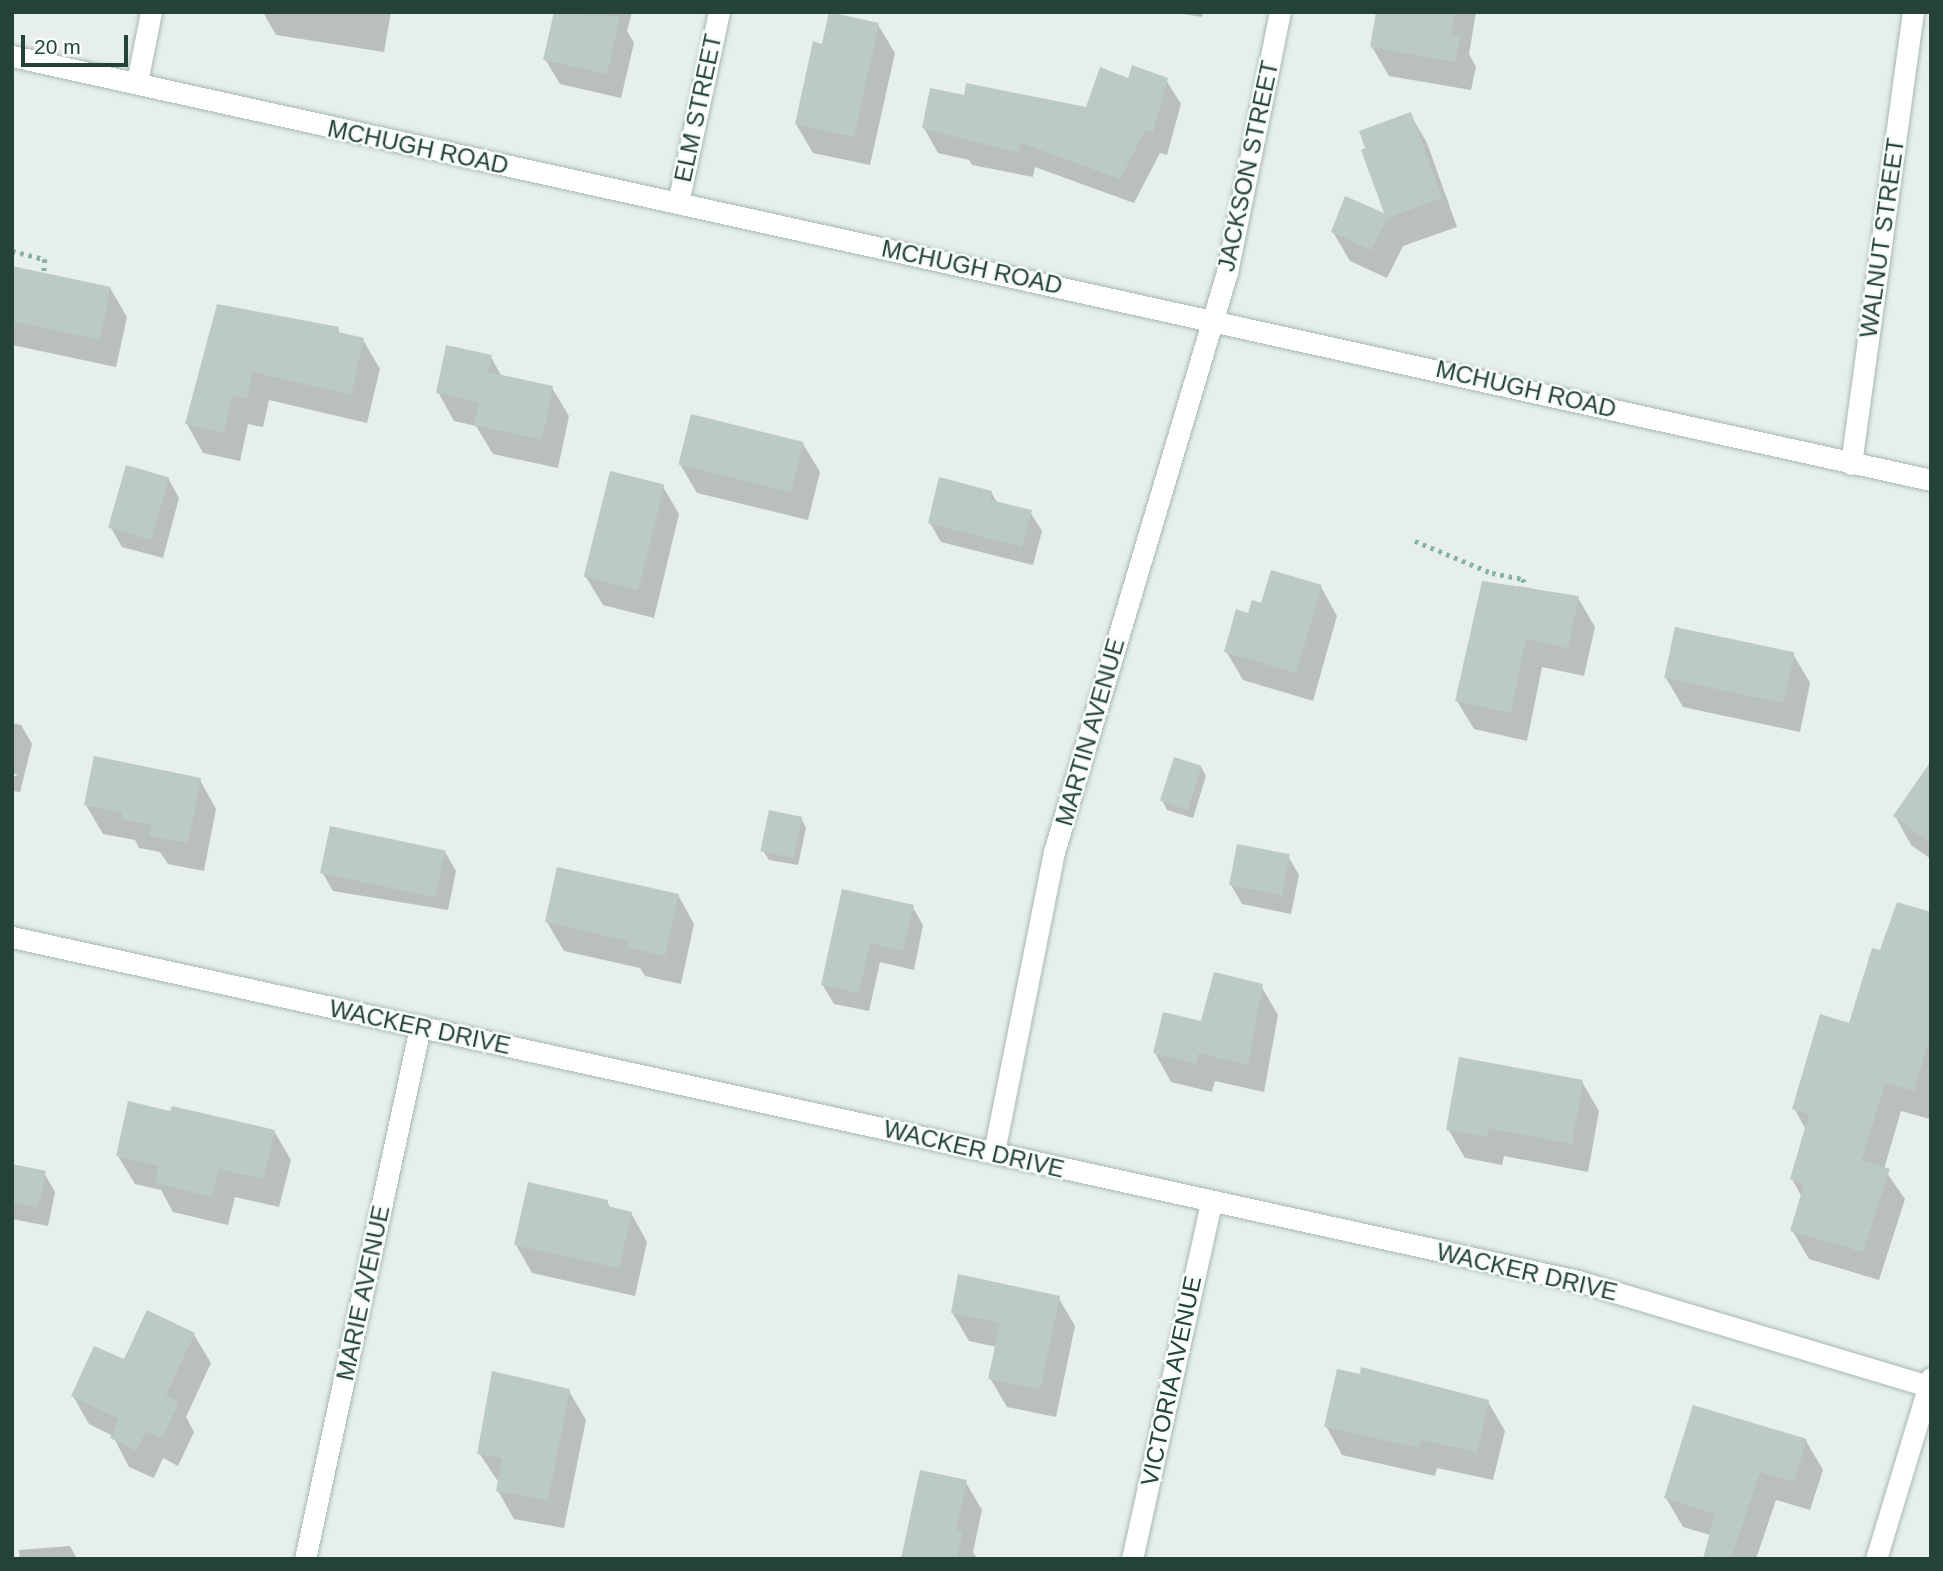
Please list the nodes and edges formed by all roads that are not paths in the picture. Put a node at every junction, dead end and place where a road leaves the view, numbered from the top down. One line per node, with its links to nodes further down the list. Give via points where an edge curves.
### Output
1 (152, 12): 6 (street)
2 (719, 12): 7 (street, ELM STREET)
3 (1280, 12): 8 (street, JACKSON STREET)
4 (1913, 12): 9 (street, WALNUT STREET)
5 (12, 56): 6 (street, MCHUGH ROAD)
6 (137, 82): 7 (street, MCHUGH ROAD)
7 (678, 204): 8 (street, MCHUGH ROAD)
8 (1214, 319): 9 (street, MCHUGH ROAD); 13 (street, MARTIN AVENUE, via 1054,852)
9 (1851, 464): 10 (street, MCHUGH ROAD)
10 (1931, 480)
11 (12, 937): 12 (street, WACKER DRIVE)
12 (420, 1027): 13 (street, WACKER DRIVE); 16 (street, MARIE AVENUE)
13 (994, 1152): 14 (street, WACKER DRIVE)
14 (1211, 1203): 15 (street, WACKER DRIVE, via 1578,1281); 17 (street, VICTORIA AVENUE)
15 (1929, 1382): 18 (street)
16 (305, 1559)
17 (1132, 1559)
18 (1876, 1559)

